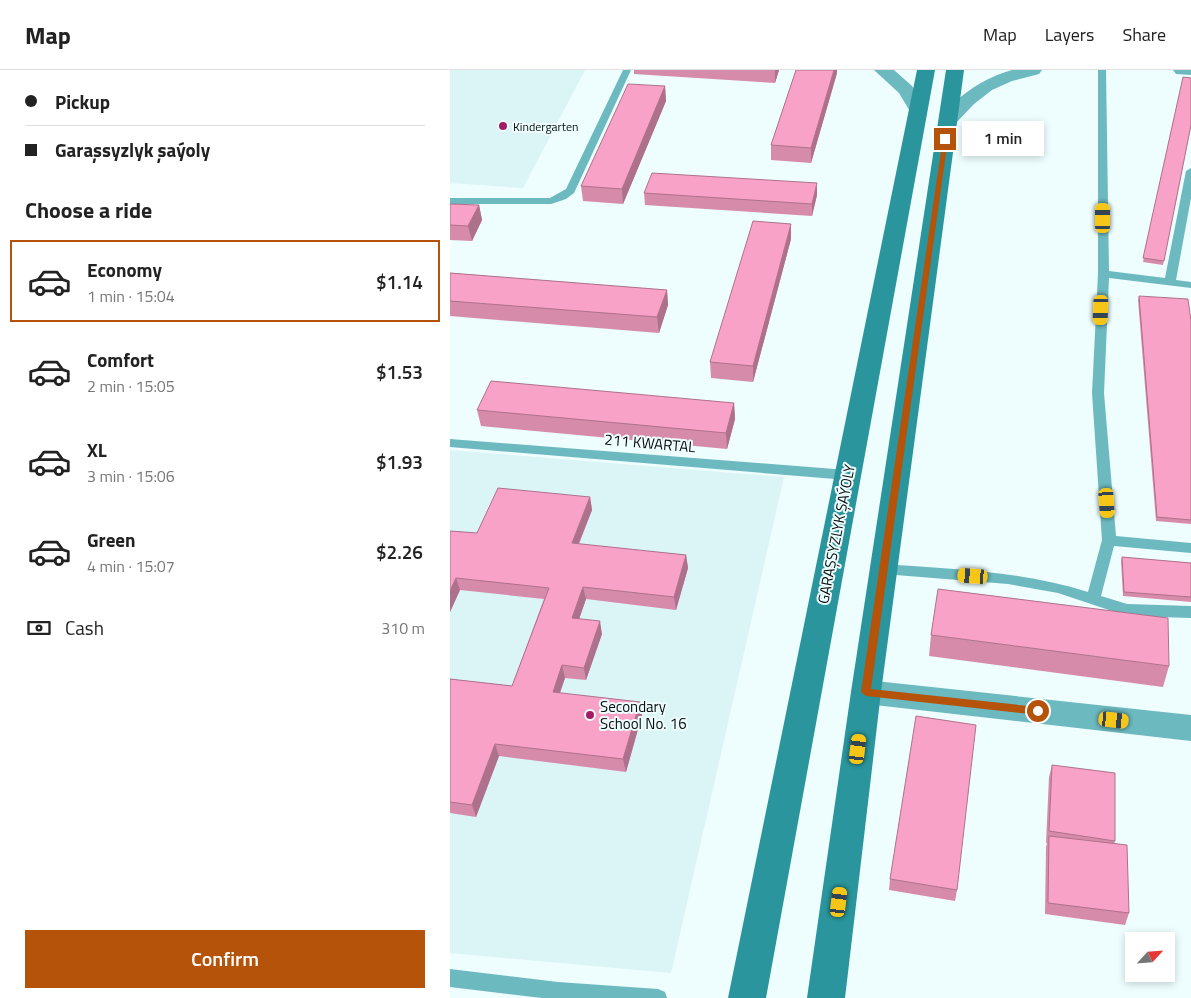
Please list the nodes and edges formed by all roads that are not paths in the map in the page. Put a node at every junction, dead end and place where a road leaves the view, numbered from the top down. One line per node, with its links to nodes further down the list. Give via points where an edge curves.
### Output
1 (626, 70): 12 (lane, via 574,184 562,197 551,201)
2 (883, 70): 9 (street, via 906,90)
3 (926, 70): 9 (main road, GARAŞSYZLYK ŞAÝOLY)
4 (955, 70): 10 (main road)
5 (1033, 70): 10 (street, via 987,84 966,98)
6 (1102, 70): 13 (lane)
7 (1182, 70): 8 (street)
8 (1191, 70)
9 (918, 109): 17 (main road, GARAŞSYZLYK ŞAÝOLY)
10 (948, 120): 20 (main road)
11 (1191, 171): 14 (lane)
12 (450, 201)
13 (1104, 274): 14 (lane); 18 (lane, via 1098,393)
14 (1170, 282): 15 (lane)
15 (1191, 284)
16 (450, 443): 17 (lane, 211 KWARTAL)
17 (847, 475): 27 (main road, GARAŞSYZLYK ŞAÝOLY)
18 (1110, 540): 19 (lane); 21 (lane)
19 (1191, 548)
20 (883, 569): 21 (lane, via 1008,579 1059,588); 23 (main road)
21 (1093, 599): 22 (lane, via 1127,610)
22 (1191, 612)
23 (866, 692): 24 (street); 28 (main road)
24 (1191, 728)
25 (450, 978): 26 (lane, via 558,991)
26 (658, 998)
27 (747, 998)
28 (826, 998)

